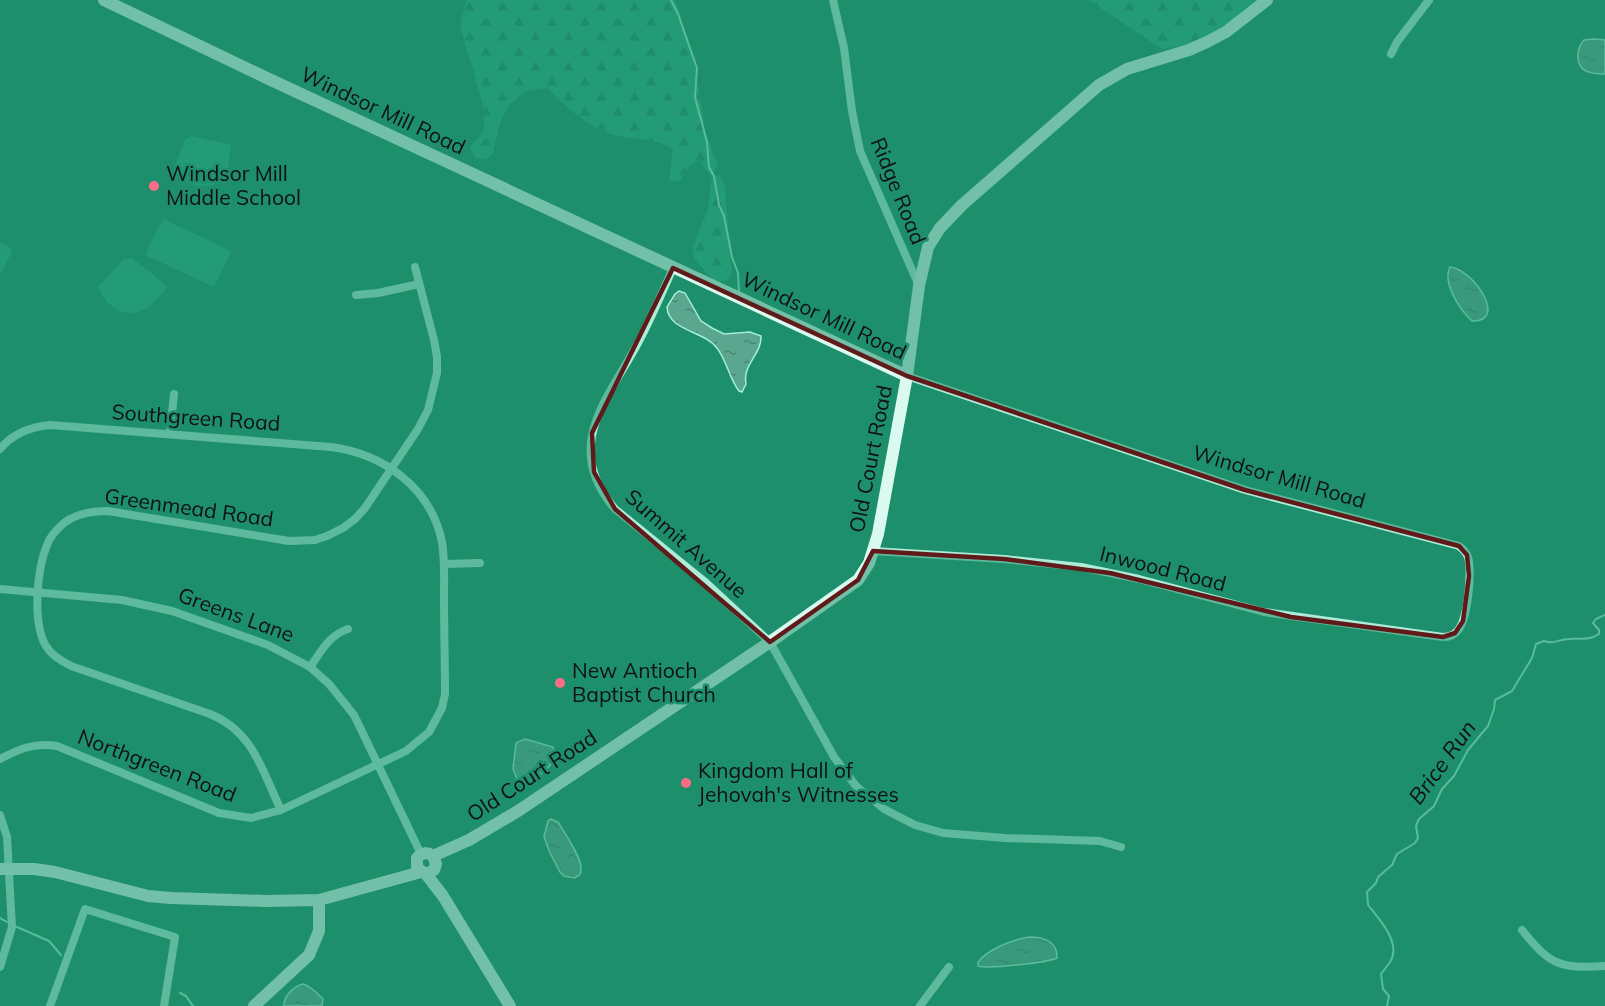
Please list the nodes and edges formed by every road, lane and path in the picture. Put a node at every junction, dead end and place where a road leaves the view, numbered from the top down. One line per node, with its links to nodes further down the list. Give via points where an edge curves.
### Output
1 (104, 0): 7 (main road, Windsor Mill Road)
2 (833, 0): 9 (street, Ridge Road, via 860,151)
3 (1267, 0): 9 (main road, Old Court Road, via 1226,32 1190,50 1113,75 1083,98 947,219 928,247)
4 (1429, 0): 5 (street)
5 (1391, 54)
6 (415, 267): 8 (street, Greenmead Road)
7 (673, 268): 11 (main road, Windsor Mill Road); 23 (street, Summit Avenue, via 642,335 596,418 590,444 594,472 615,509 704,581)
8 (419, 284): 10 (street); 15 (street, Greenmead Road, via 435,340 437,373 428,410)
9 (919, 286): 11 (main road, Old Court Road)
10 (356, 295)
11 (907, 376): 16 (main road, Old Court Road); 22 (street, Windsor Mill Road, via 1245,490 1459,546 1469,564 1466,610 1460,628)
12 (174, 394): 13 (street)
13 (170, 434): 14 (street, Southgreen Road, via 50,425 24,430); 15 (street, Southgreen Road, via 348,449)
14 (0, 449)
15 (392, 468): 18 (street, Northgreen Road, via 415,489 431,514 441,538); 20 (street, Greenmead Road, via 355,519 315,540 289,541 108,511 85,513 65,522 52,536 42,560)
16 (873, 551): 22 (street, Inwood Road, via 1081,567 1273,614); 23 (main road, Old Court Road, via 858,580)
17 (480, 563): 18 (street)
18 (444, 564): 26 (street, Northgreen Road, via 442,708 419,742)
19 (0, 589): 20 (street, Greens Lane)
20 (39, 593): 24 (street, Greens Lane, via 122,600 172,611 268,645); 27 (street, Greenmead Road, via 39,628 46,647 54,655 70,666 232,724 253,750)
21 (348, 629): 24 (street, via 330,639)
22 (1443, 637)
23 (770, 642): 29 (street, Summit Avenue, via 834,757 856,786 884,809 915,825 943,833 1100,841); 30 (main road, Old Court Road, via 518,812)
24 (310, 667): 26 (street, Greens Lane, via 354,716)
25 (0, 759): 27 (street, Northgreen Road, via 16,750 46,744 230,816 251,818)
26 (378, 764): 27 (street, Northgreen Road); 30 (street, Greens Lane)
27 (281, 810)
28 (0, 815): 31 (street, via 7,837)
29 (1121, 847)
30 (427, 865): 32 (main road, Old Court Road); 40 (main road, Greens Lane)
31 (5, 869): 32 (main road, Old Court Road, via 55,872 128,892 171,898); 36 (street, via 12,927)
32 (319, 900): 39 (main road, via 319,931 309,955)
33 (1522, 930): 34 (street, via 1538,950 1558,963)
34 (1605, 966)
35 (949, 967): 41 (street)
36 (0, 968)
37 (50, 1006): 38 (street, via 85,909 175,937)
38 (164, 1006)
39 (254, 1006)
40 (510, 1006)
41 (920, 1006)

